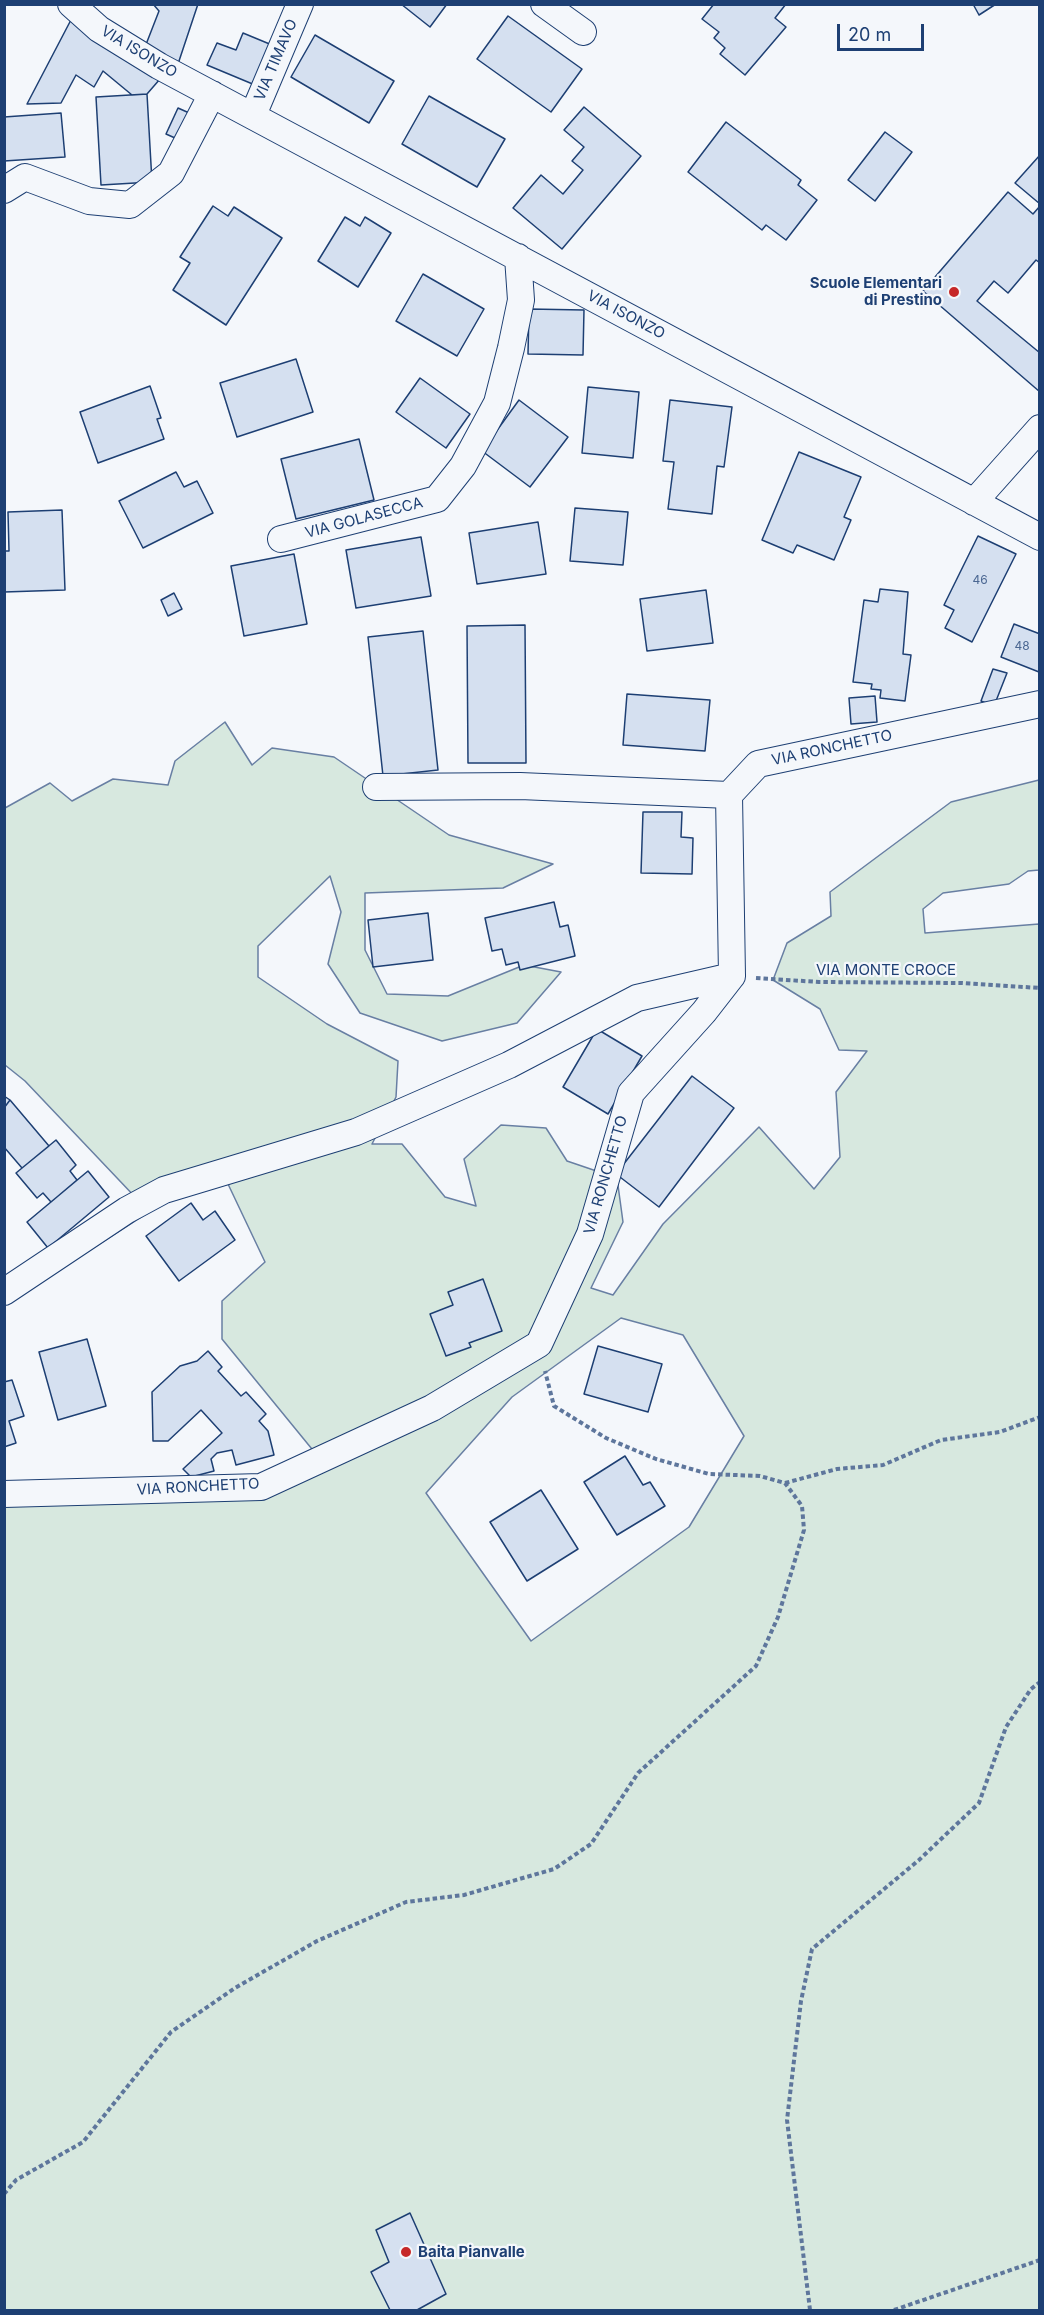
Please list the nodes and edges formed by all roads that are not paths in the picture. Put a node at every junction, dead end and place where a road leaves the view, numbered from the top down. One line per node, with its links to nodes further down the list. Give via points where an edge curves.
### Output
1 (70, 4): 5 (street, VIA ISONZO, via 99,29)
2 (300, 4): 6 (street, VIA TIMAVO)
3 (544, 4): 4 (street)
4 (583, 32)
5 (212, 93): 6 (street, VIA ISONZO); 7 (street, via 171,173 130,206 89,201 25,177)
6 (253, 115): 8 (street, VIA ISONZO)
7 (4, 190)
8 (518, 257): 10 (street, VIA ISONZO); 12 (street, VIA GOLASECCA, via 521,300 497,403 463,466 437,499)
9 (1040, 429): 10 (street)
10 (974, 502): 11 (street, VIA ISONZO)
11 (1040, 537)
12 (281, 539)
13 (1040, 704): 15 (street, VIA RONCHETTO, via 758,764)
14 (376, 787): 15 (street, via 520,786)
15 (729, 795): 16 (street)
16 (732, 976): 17 (street, via 637,998 509,1065 356,1132 164,1190 127,1210); 18 (street, VIA RONCHETTO, via 631,1093 590,1234 539,1344 432,1408 261,1487)
17 (4, 1292)
18 (4, 1494)

